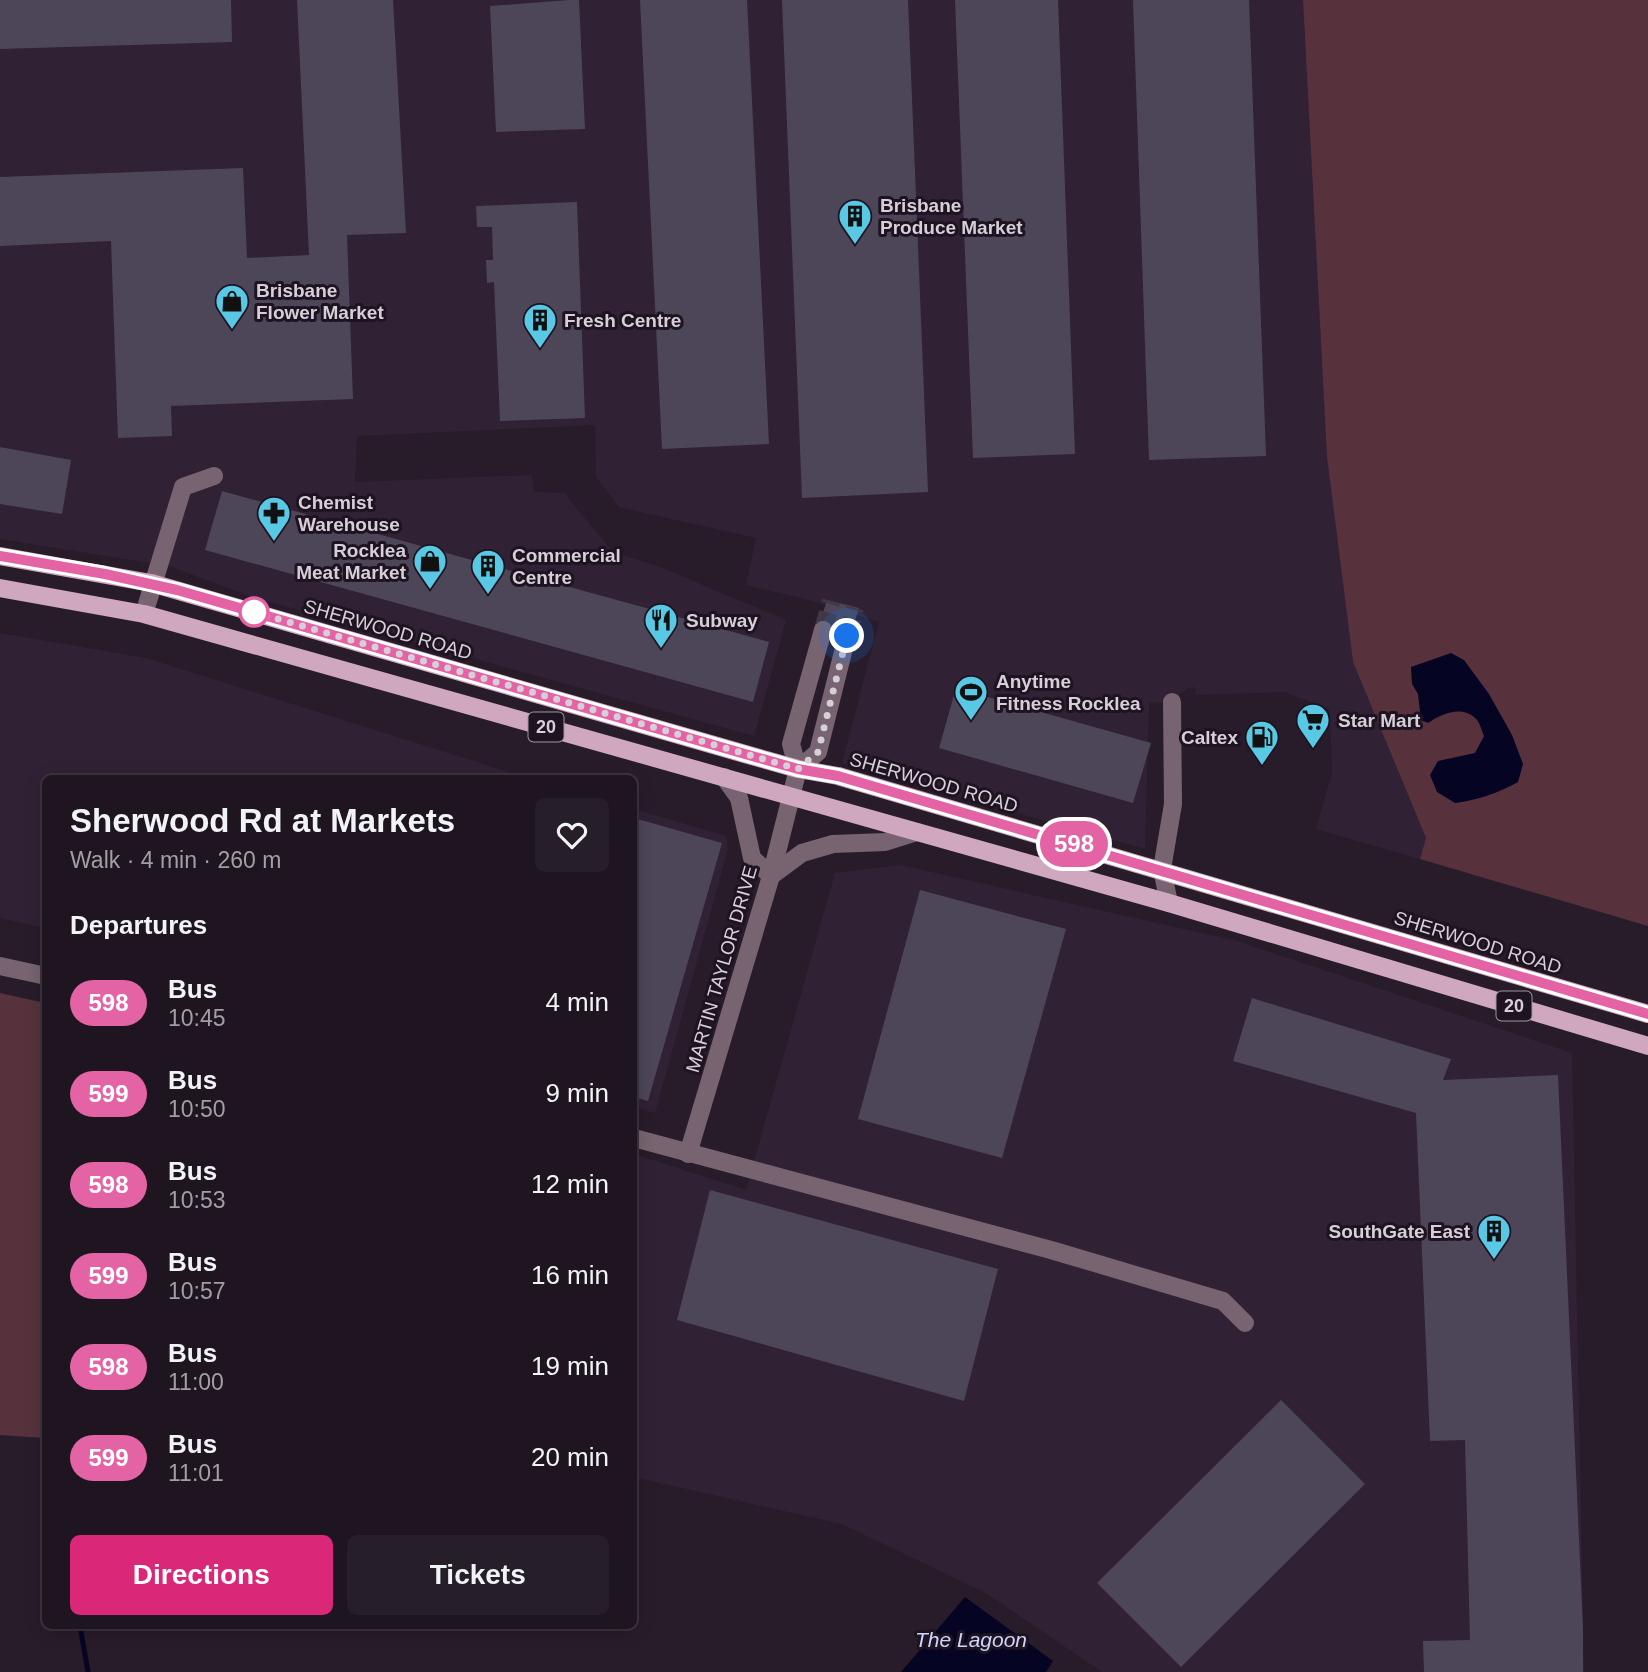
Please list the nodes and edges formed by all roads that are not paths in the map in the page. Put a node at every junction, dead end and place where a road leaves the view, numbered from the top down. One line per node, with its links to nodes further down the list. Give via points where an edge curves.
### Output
1 (214, 476): 3 (street, via 183,487)
2 (0, 556): 3 (main road, SHERWOOD ROAD / 20)
3 (151, 583): 5 (street); 9 (main road, SHERWOOD ROAD / 20)
4 (0, 588): 5 (main road, 20)
5 (144, 614): 10 (main road, 20)
6 (823, 630): 9 (street, via 791,744)
7 (847, 636): 9 (street, via 818,752)
8 (1172, 702): 13 (street, via 1173,804)
9 (798, 769): 11 (street, MARTIN TAYLOR DRIVE); 13 (main road, SHERWOOD ROAD / 20, via 838,776)
10 (724, 777): 11 (main road, 20); 14 (street, via 739,797 752,858)
11 (791, 796): 12 (main road, 20); 14 (street, MARTIN TAYLOR DRIVE)
12 (917, 832): 14 (street, via 885,842 833,844 802,853); 15 (main road, 20)
13 (1162, 869): 15 (street); 18 (main road, SHERWOOD ROAD / 20)
14 (771, 876): 21 (street, MARTIN TAYLOR DRIVE)
15 (1169, 903): 19 (main road, 20)
16 (0, 966): 17 (street)
17 (42, 975)
18 (1648, 1014)
19 (1648, 1046)
20 (637, 1139): 21 (street)
21 (688, 1154): 22 (street, via 1051,1250 1223,1301)
22 (1245, 1323)

